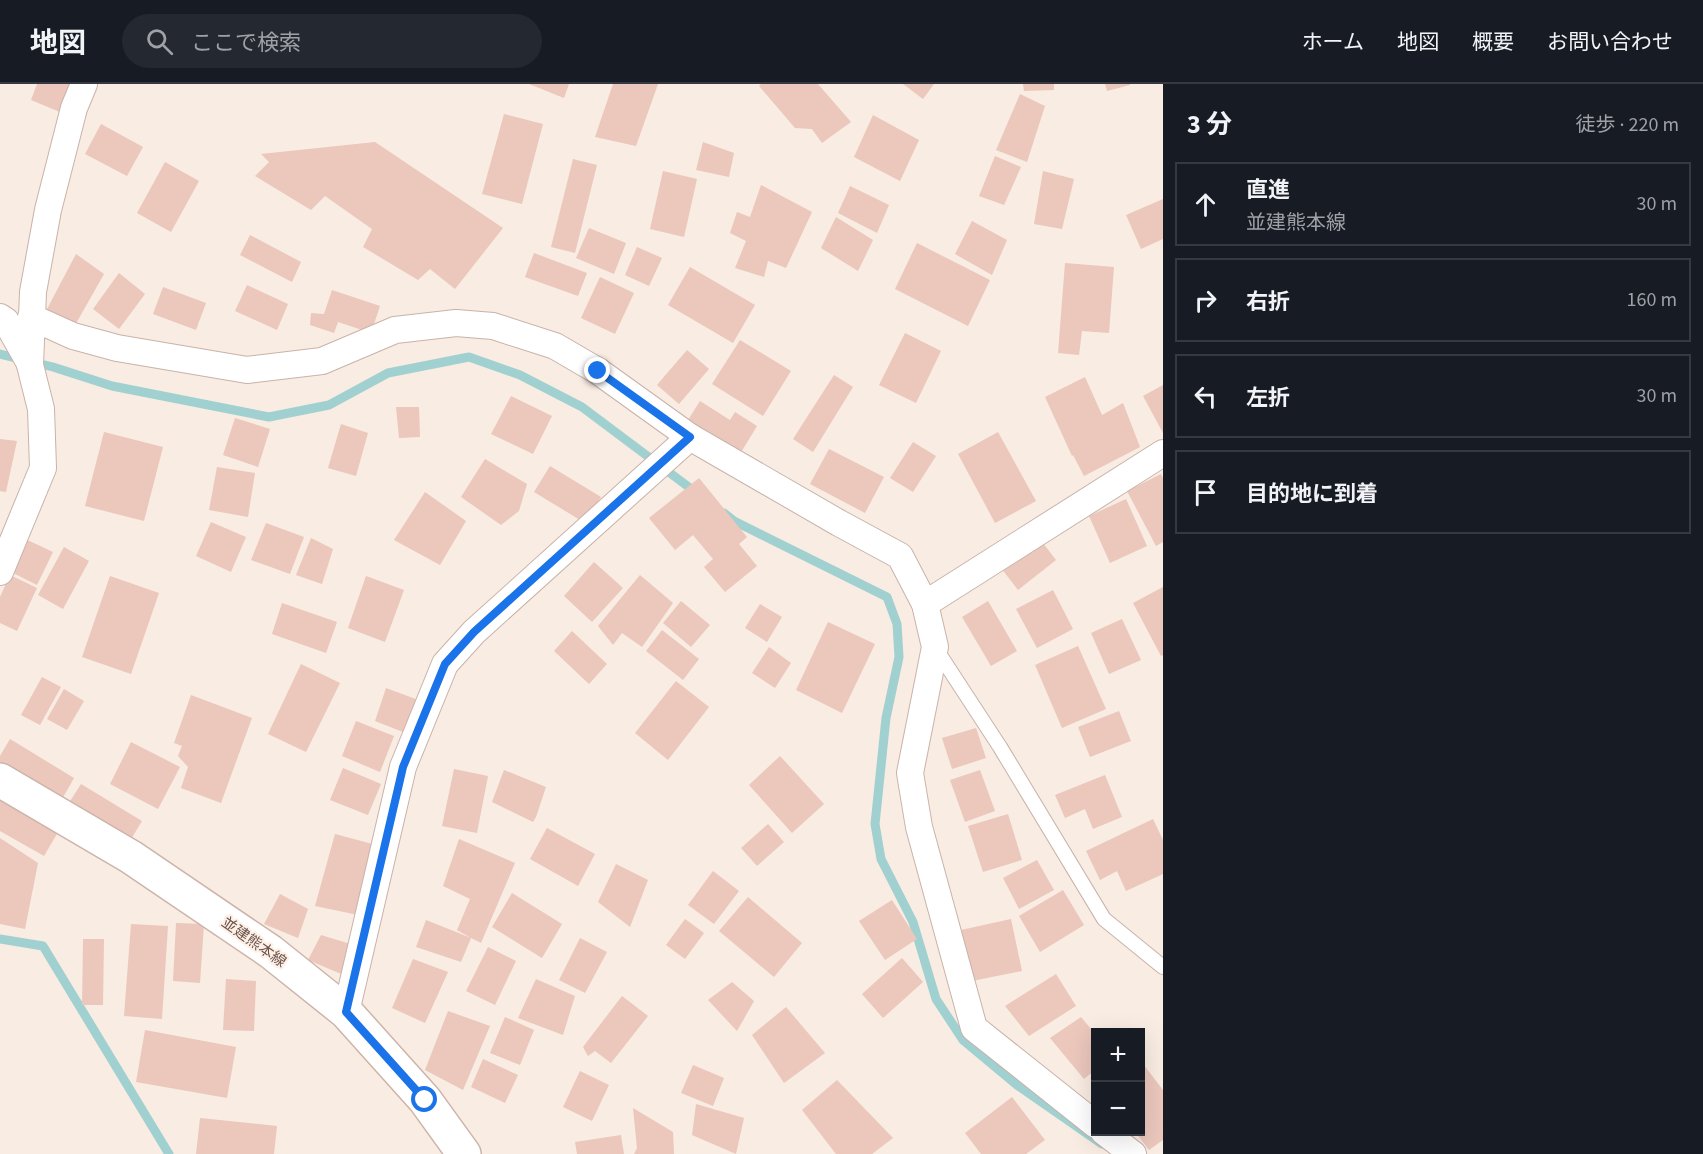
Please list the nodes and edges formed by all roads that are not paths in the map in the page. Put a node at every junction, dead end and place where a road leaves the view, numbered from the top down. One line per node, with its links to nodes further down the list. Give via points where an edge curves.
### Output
1 (84, 84): 3 (street, via 74,108 48,210)
2 (0, 317): 4 (street)
3 (31, 317): 4 (street); 5 (street, via 73,336 117,348 247,370 322,361 395,330 456,323 493,326 555,346)
4 (30, 365): 7 (street, via 41,408 43,468)
5 (690, 437): 8 (street, via 900,556); 12 (street, via 474,632 445,664 403,767)
6 (1163, 453): 8 (street)
7 (0, 572)
8 (925, 604): 9 (street)
9 (935, 647): 11 (lane, via 1104,919); 13 (street, via 910,773 919,827 974,1029)
10 (0, 780): 12 (main road, 並建熊本線, via 140,864 271,952)
11 (1163, 967)
12 (346, 1012): 15 (main road, 並建熊本線, via 425,1100)
13 (1091, 1122)
14 (1110, 1136): 16 (street)
15 (464, 1154)
16 (1133, 1154)

